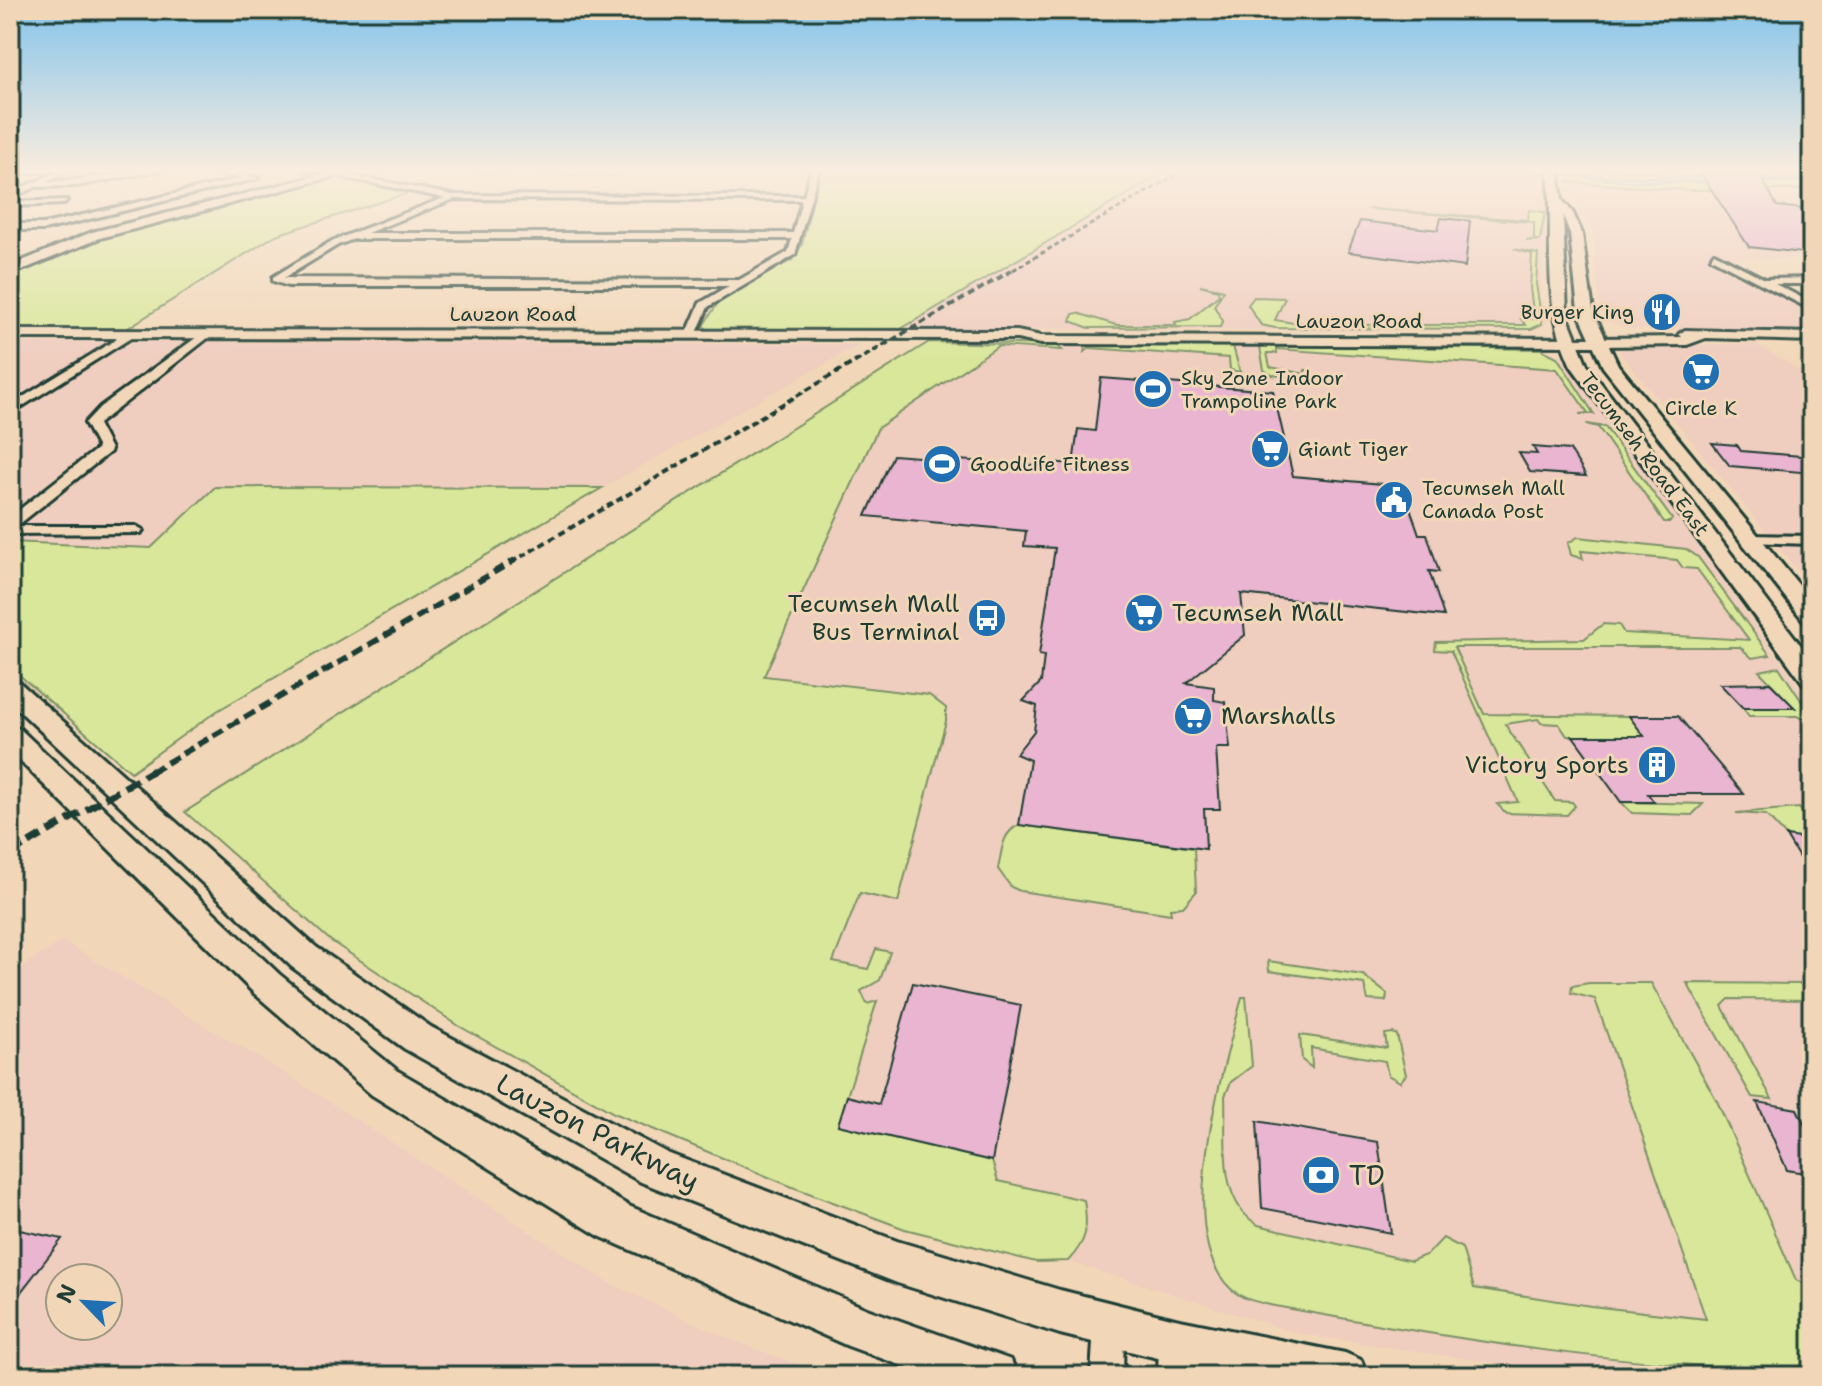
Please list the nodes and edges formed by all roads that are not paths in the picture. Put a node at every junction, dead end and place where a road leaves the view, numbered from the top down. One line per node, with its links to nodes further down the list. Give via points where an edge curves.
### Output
1 (101, 234): 8 (main road)
2 (359, 234): 5 (street)
3 (1557, 234): 18 (main road, Tecumseh Road East, via 1554,289)
4 (1577, 234): 19 (main road, Tecumseh Road East, via 1581,291)
5 (353, 236): 6 (street); 11 (street, via 276,279)
6 (798, 236): 11 (street, via 782,262)
7 (1714, 256): 9 (street)
8 (10, 271)
9 (1763, 281): 10 (street); 12 (street)
10 (1812, 281)
11 (738, 283): 16 (street, via 704,305)
12 (1812, 307)
13 (10, 334): 14 (street, Lauzon Road)
14 (130, 334): 15 (street, Lauzon Road); 20 (street)
15 (208, 334): 16 (street, Lauzon Road); 21 (street, via 104,410 91,423 105,449)
16 (691, 335): 18 (street, Lauzon Road)
17 (1812, 337): 19 (street, Lauzon Road)
18 (1564, 338): 19 (street, Lauzon Road); 26 (main road, Tecumseh Road East, via 1579,366)
19 (1596, 338): 23 (main road, Tecumseh Road East, via 1611,367)
20 (10, 410)
21 (10, 527): 22 (street)
22 (136, 530)
23 (1749, 539): 24 (street); 25 (main road, Tecumseh Road East)
24 (1812, 540)
25 (1812, 616)
26 (1812, 677)
27 (10, 688): 29 (main road, Lauzon Parkway, via 304,957 418,1038 655,1168 897,1262)
28 (10, 735): 31 (main road, via 267,984 385,1083 614,1221 864,1330)
29 (1109, 1325): 30 (main road, Lauzon Parkway); 32 (street)
30 (1174, 1359): 33 (main road, Lauzon Parkway)
31 (995, 1376)
32 (1107, 1376)
33 (1345, 1376)

